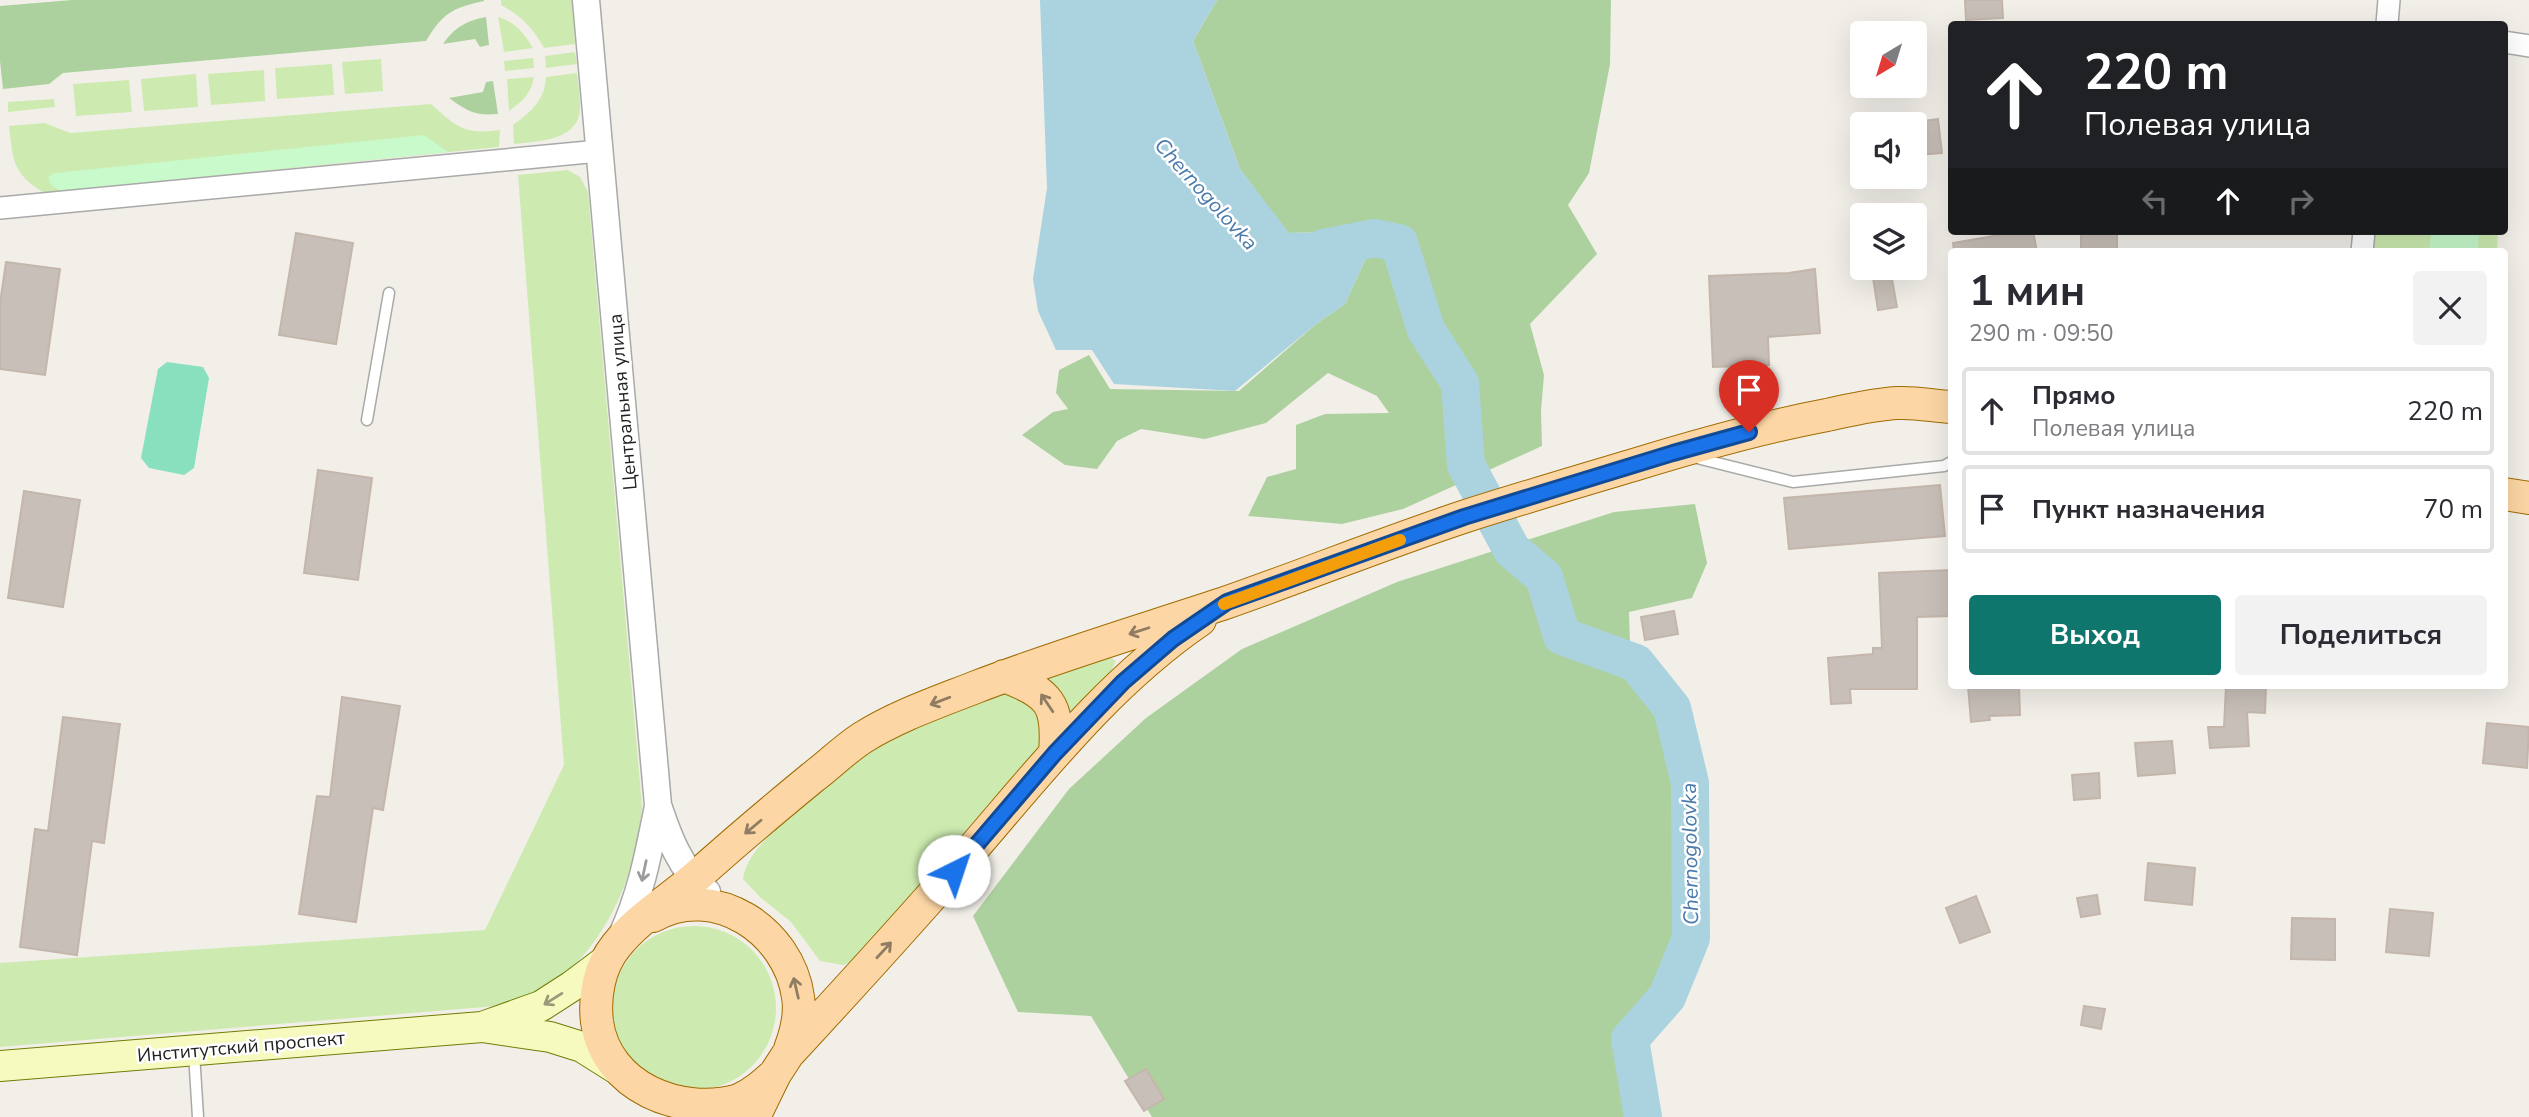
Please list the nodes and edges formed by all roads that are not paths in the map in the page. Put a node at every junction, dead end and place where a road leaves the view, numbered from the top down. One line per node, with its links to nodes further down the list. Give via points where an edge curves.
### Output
1 (586, 0): 6 (street, Центральная улица)
2 (2389, 0): 3 (street)
3 (2390, 21)
4 (2508, 43): 5 (street)
5 (2529, 46)
6 (599, 150): 7 (street); 18 (street, Центральная улица)
7 (0, 208)
8 (389, 293): 10 (lane)
9 (1948, 407): 11 (main road, via 1876,406 1774,426)
10 (367, 420)
11 (1673, 453): 12 (lane, via 1793,482); 15 (main road, via 1464,517)
12 (1948, 464)
13 (2508, 495): 14 (main road)
14 (2529, 498)
15 (1227, 602): 16 (main road, one-way to 16); 17 (main road, via 1173,639 1123,682)
16 (1004, 676): 17 (main road, one-way to 16, via 1057,727 1048,702 1032,687); 19 (main road, one-way to 19, via 925,706 861,739)
17 (1055, 753): 24 (main road, one-way to 17)
18 (658, 804): 19 (street, via 672,844); 21 (street, one-way to 21, via 642,881)
19 (693, 879): 20 (street); 21 (main road)
20 (733, 912): 21 (main road, via 683,906 659,913); 24 (main road, one-way to 20, via 797,1027 799,999 792,971 779,946 758,926)
21 (620, 943): 22 (main road, one-way to 22, via 572,986 541,1006); 26 (main road, via 599,981 596,1004 605,1049)
22 (482, 1027): 23 (main road, Институтский проспект); 26 (main road, via 582,1046)
23 (194, 1049): 25 (main road, Институтский проспект); 27 (lane)
24 (782, 1064): 26 (main road, via 758,1089 738,1101 693,1109 660,1101); 29 (main road)
25 (0, 1066)
26 (624, 1077): 28 (main road)
27 (198, 1117)
28 (653, 1117)
29 (754, 1117)

